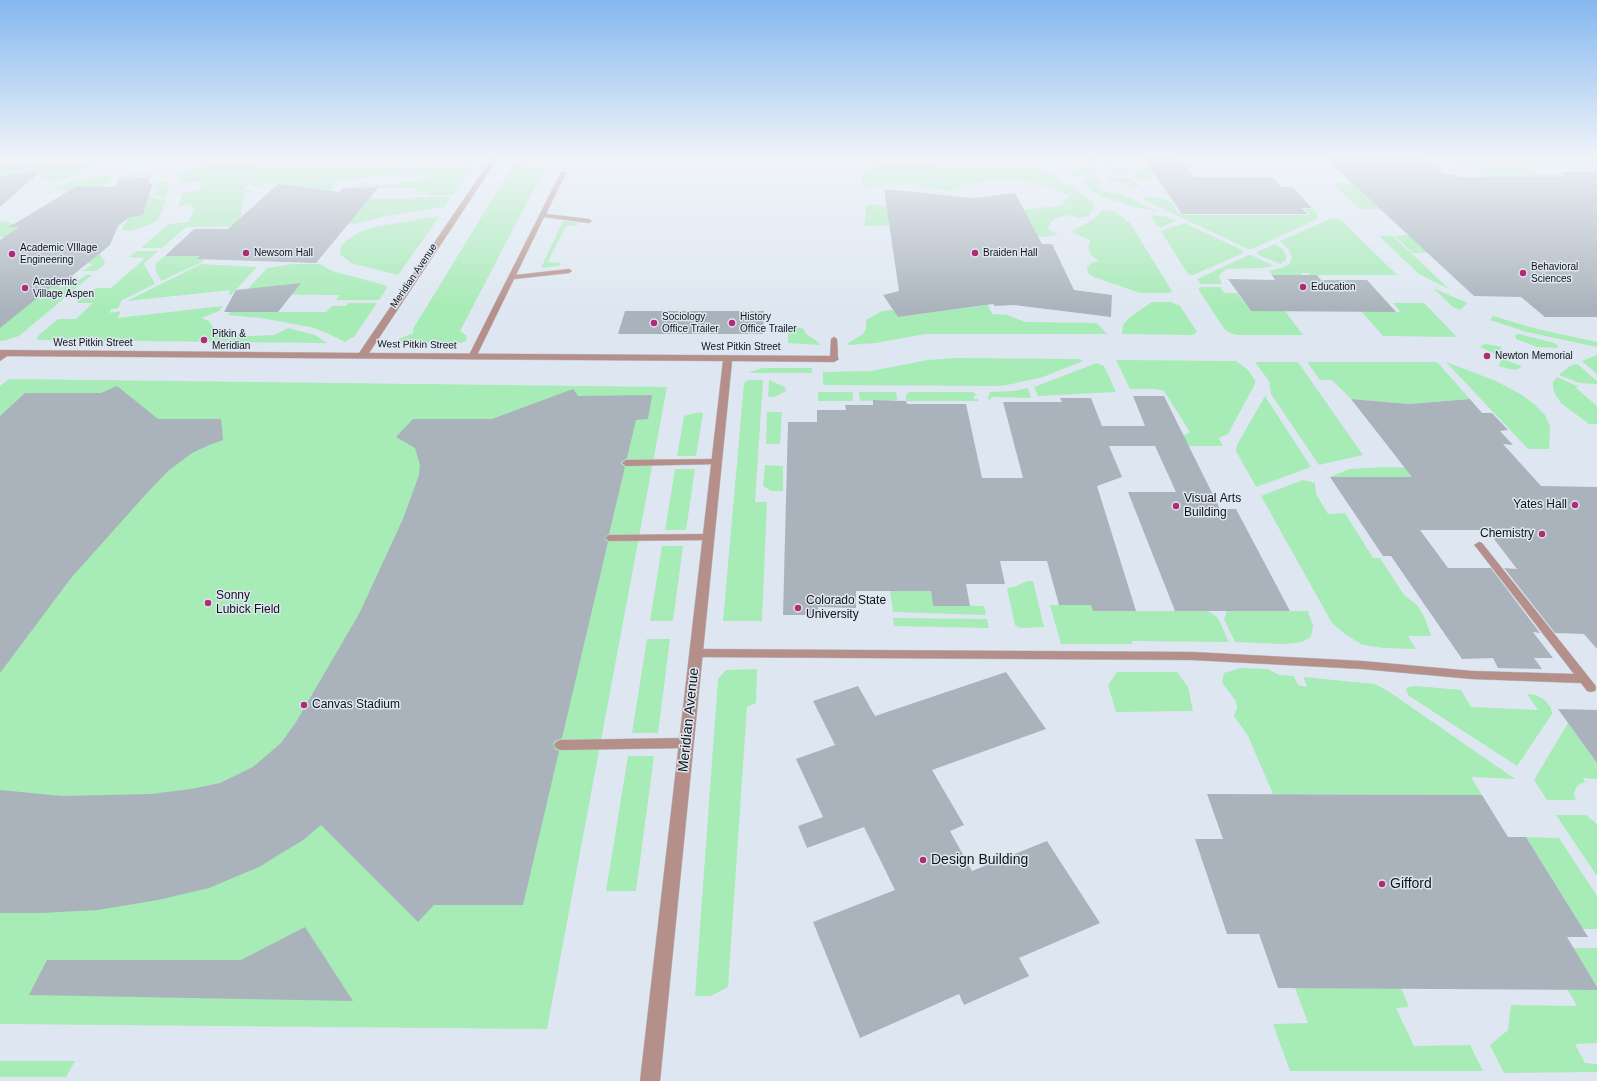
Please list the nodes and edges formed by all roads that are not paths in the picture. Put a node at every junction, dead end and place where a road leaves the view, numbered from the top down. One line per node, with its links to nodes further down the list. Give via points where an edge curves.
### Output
1 (460, 208): 9 (street, Meridian Avenue)
2 (546, 208): 3 (lane)
3 (543, 215): 4 (lane); 6 (lane)
4 (589, 221)
5 (569, 271): 6 (lane)
6 (512, 277): 10 (lane)
7 (834, 339): 13 (lane)
8 (4, 353): 9 (street, West Pitkin Street); 12 (lane)
9 (362, 356): 10 (street, West Pitkin Street)
10 (472, 357): 11 (street, West Pitkin Street)
11 (728, 358): 13 (street, West Pitkin Street); 14 (street, Meridian Avenue)
12 (0, 359)
13 (834, 359)
14 (717, 462): 15 (lane); 16 (street, Meridian Avenue)
15 (626, 463)
16 (709, 537): 17 (lane); 19 (street, Meridian Avenue)
17 (608, 538)
18 (1479, 545): 20 (lane)
19 (696, 653): 20 (lane, via 1192,656 1362,665 1472,675); 22 (street, Meridian Avenue)
20 (1584, 679): 21 (lane)
21 (1591, 688)
22 (686, 743): 23 (lane); 24 (street, Meridian Avenue)
23 (560, 745)
24 (650, 1081)

